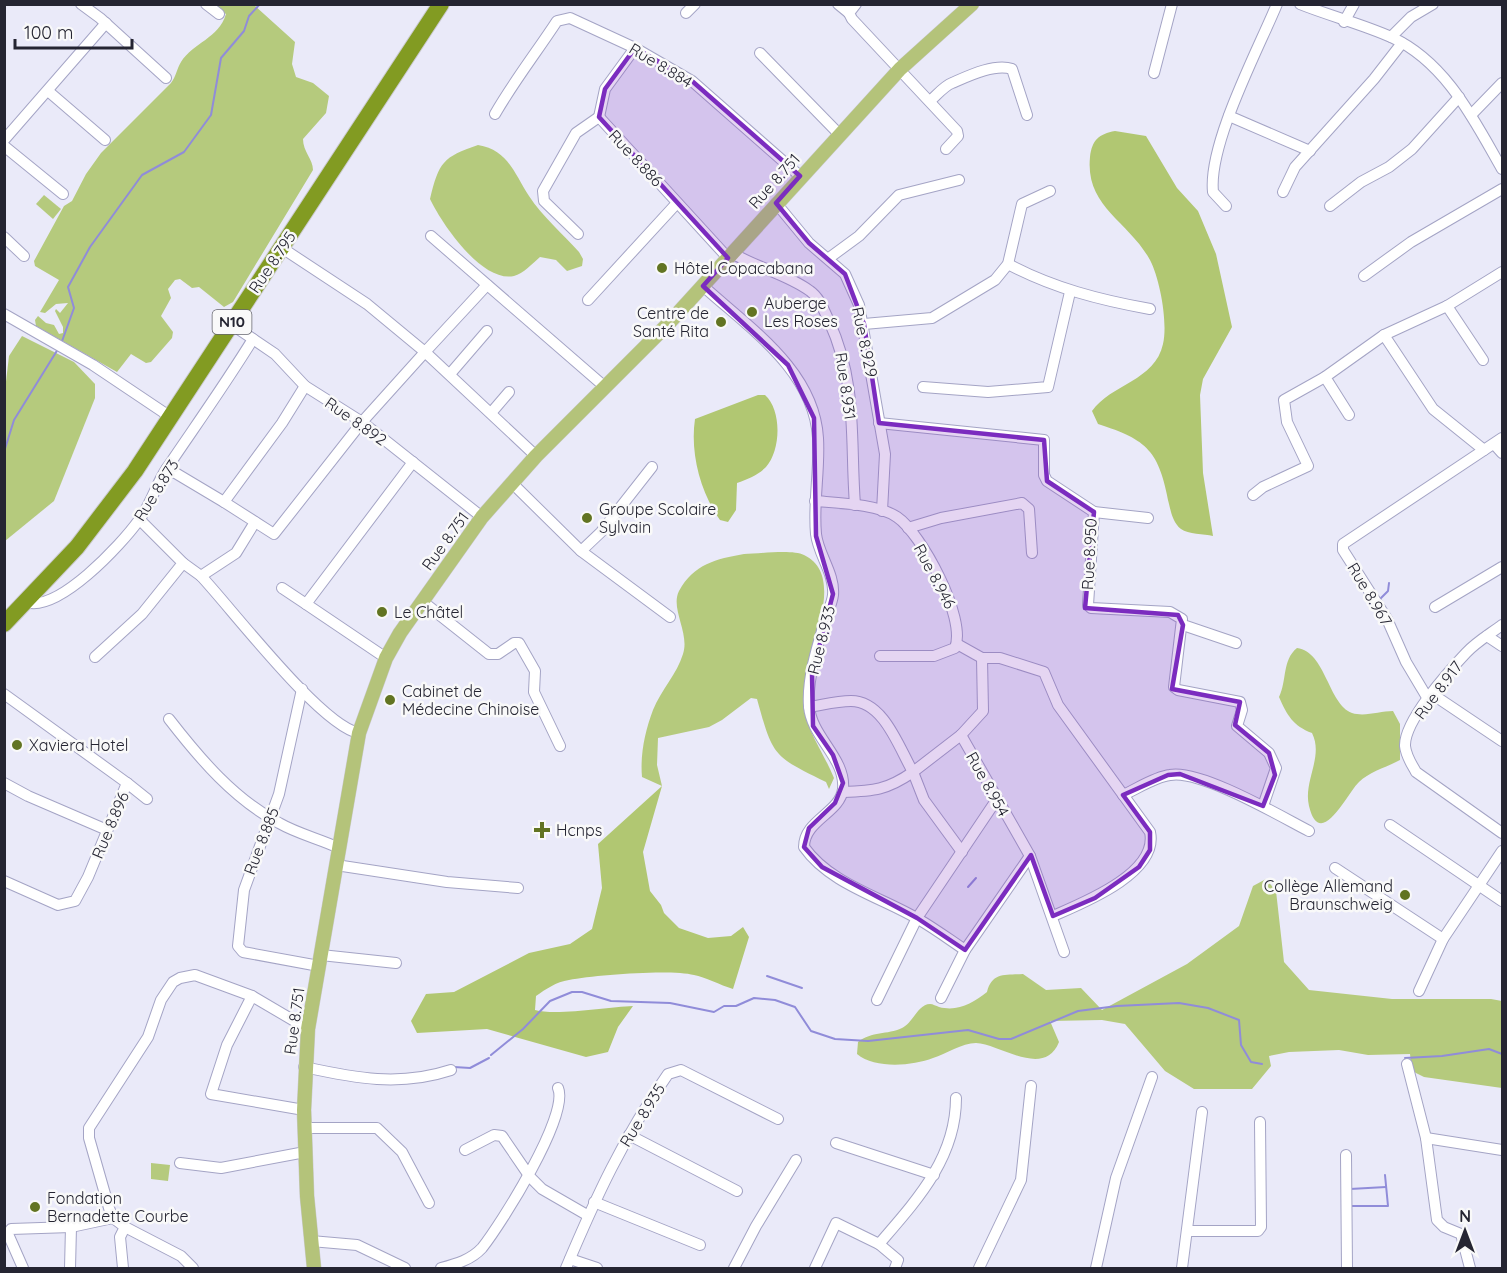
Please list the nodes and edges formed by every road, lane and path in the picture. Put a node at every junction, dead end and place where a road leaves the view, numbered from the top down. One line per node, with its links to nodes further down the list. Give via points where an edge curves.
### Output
1 (81, 4): 16 (street)
2 (206, 4): 14 (street)
3 (441, 4): 53 (highway, Rue 8.795 / N10)
4 (695, 4): 13 (street)
5 (838, 4): 12 (street)
6 (972, 4): 21 (main road, Rue 8.751)
7 (1172, 4): 22 (street)
8 (1277, 4): 31 (street)
9 (1300, 4): 15 (street)
10 (1354, 4): 15 (street)
11 (1433, 4): 17 (street, via 1411,17)
12 (852, 9): 21 (street)
13 (686, 13)
14 (219, 14)
15 (1344, 21): 17 (street)
16 (106, 23): 23 (street); 25 (street)
17 (1391, 37): 18 (street)
18 (1402, 43): 26 (street, via 1433,66); 38 (street)
19 (635, 48): 28 (street, Rue 8.884, via 563,18 513,81); 32 (street, via 605,89); 40 (street, Rue 8.884, via 692,81)
20 (760, 53): 33 (street)
21 (900, 69): 27 (street); 33 (main road, Rue 8.751)
22 (1154, 73)
23 (166, 78)
24 (1503, 83): 30 (street)
25 (48, 91): 34 (street); 35 (street)
26 (1459, 97): 30 (street); 49 (street, via 1412,149)
27 (930, 101): 29 (street, via 951,83 985,70 1012,69); 37 (street, via 959,133)
28 (495, 114)
29 (1027, 115)
30 (1471, 115): 39 (street)
31 (1229, 116): 38 (street); 48 (street, via 1212,184 1213,192)
32 (599, 117): 46 (street, Rue 8.886); 50 (street, Rue 8.886, via 576,133 543,191 544,201)
33 (839, 134): 40 (main road, Rue 8.751)
34 (4, 140)
35 (105, 140)
36 (4, 146): 45 (street)
37 (945, 149)
38 (1310, 151): 44 (street, via 1290,175)
39 (1502, 166)
40 (800, 176): 47 (main road, Rue 8.751)
41 (959, 180): 56 (street, via 899,195 859,236)
42 (1503, 189): 59 (street, via 1411,242)
43 (1050, 191): 57 (street, via 1022,204)
44 (1283, 192)
45 (63, 194)
46 (677, 203): 55 (street, Rue 8.886); 63 (street)
47 (776, 203): 55 (main road, Rue 8.751); 56 (street, Rue 8.929, via 809,243)
48 (1226, 206)
49 (1330, 206)
50 (578, 234)
51 (431, 236): 60 (street)
52 (4, 237): 54 (street)
53 (282, 248): 67 (highway, Rue 8.795 / N10); 72 (street, via 367,304)
54 (24, 256)
55 (730, 256): 61 (main road, Rue 8.751); 96 (street, Rue 8.931, via 799,284 813,292 821,303 846,366)
56 (829, 258): 68 (street, Rue 8.929, via 844,274)
57 (1008, 264): 62 (street); 68 (street, via 995,280 936,316)
58 (1503, 273): 64 (street)
59 (1364, 276)
60 (487, 285): 72 (street); 77 (street)
61 (704, 286): 77 (main road, Rue 8.751); 94 (street, Rue 8.933, via 778,355 801,382 818,436)
62 (1070, 292): 65 (street); 78 (street, via 1048,387 988,392)
63 (588, 300)
64 (1448, 306): 70 (street); 73 (street)
65 (1150, 309)
66 (4, 314): 82 (street, via 93,365)
67 (231, 324): 71 (street, Rue 8.892); 82 (highway, Rue 8.795 / N10)
68 (864, 324): 84 (street, Rue 8.929)
69 (487, 331): 74 (street)
70 (1384, 335): 75 (street); 86 (street, via 1433,409)
71 (253, 339): 76 (street, Rue 8.892, via 275,354); 91 (street, Rue 8.873)
72 (425, 352): 74 (street); 83 (street)
73 (1483, 360)
74 (450, 374): 80 (street)
75 (1325, 377): 81 (street); 93 (street, via 1284,400 1287,422 1308,466)
76 (305, 386): 83 (street, Rue 8.892); 95 (street)
77 (605, 387): 88 (main road, Rue 8.751)
78 (923, 387)
79 (509, 392): 80 (street)
80 (491, 413): 88 (street)
81 (1349, 415)
82 (172, 418): 110 (highway, Rue 8.795 / N10, via 83,540)
83 (362, 422): 89 (street, Rue 8.892); 102 (street, via 274,534)
84 (879, 423): 97 (street, Rue 8.929, via 886,469); 98 (street, Rue 8.950, via 1044,440 1047,481)
85 (1498, 441): 86 (street); 87 (street)
86 (1484, 450): 128 (street, Rue 8.967, via 1343,544 1343,550 1387,619 1406,662)
87 (1503, 453)
88 (536, 456): 92 (main road, Rue 8.751)
89 (413, 462): 99 (street, Rue 8.892); 112 (street)
90 (652, 467): 104 (street, via 608,524)
91 (167, 468): 95 (street); 101 (street, Rue 8.873)
92 (512, 483): 99 (main road, Rue 8.751); 104 (street)
93 (1253, 495)
94 (815, 501): 96 (street, Rue 8.946); 129 (street, Rue 8.933, via 816,536 833,594 812,674)
95 (224, 502): 102 (street)
96 (855, 505): 97 (street, Rue 8.946)
97 (882, 511): 103 (street, Rue 8.946, via 895,515)
98 (1094, 512): 100 (street); 117 (street, Rue 8.950, via 1088,605 1170,612 1182,619)
99 (483, 517): 111 (main road, Rue 8.751)
100 (1148, 518)
101 (140, 520): 106 (street); 110 (street, Rue 8.873, via 88,576 62,595 44,604)
102 (255, 522): 108 (street, via 236,553)
103 (908, 528): 105 (street, via 1022,503 1029,509); 120 (street, Rue 8.946, via 950,598 957,624)
104 (581, 551): 114 (street)
105 (1032, 553)
106 (183, 563): 108 (street); 123 (street, via 142,614)
107 (1503, 567): 113 (street)
108 (201, 576): 126 (street)
109 (282, 588): 112 (street)
110 (26, 602): 115 (highway, Rue 8.795 / N10)
111 (422, 602): 124 (main road, Rue 8.751); 134 (street, via 489,654 498,654 519,643 535,671 534,692)
112 (306, 604): 124 (street)
113 (1435, 607)
114 (670, 617)
115 (4, 624)
116 (1503, 624): 118 (street, Rue 8.917)
117 (1183, 625): 119 (street); 142 (street, via 1174,687 1240,702 1237,726 1269,753 1276,768)
118 (1487, 636): 121 (street); 128 (street, Rue 8.917, via 1466,653)
119 (1236, 643)
120 (957, 644): 122 (street, via 934,656); 125 (street)
121 (1503, 646)
122 (880, 656)
123 (95, 657)
124 (386, 658): 131 (main road, Rue 8.751)
125 (982, 658): 132 (street, via 983,711); 139 (street, via 1000,658 1044,672 1058,705)
126 (302, 689): 131 (street, via 336,723); 143 (street, Rue 8.885)
127 (4, 694): 137 (street, Rue 8.896)
128 (1430, 697): 133 (street); 147 (street, Rue 8.917, via 1409,729 1407,757 1432,786)
129 (809, 707): 135 (street, via 850,701 870,706 880,715); 138 (street, Rue 8.933, via 813,726 840,772)
130 (169, 719): 143 (street, via 202,762)
131 (359, 733): 148 (main road, Rue 8.751)
132 (961, 735): 135 (street, Rue 8.954); 141 (street, Rue 8.954)
133 (1503, 741)
134 (560, 746)
135 (913, 772): 138 (street, Rue 8.954, via 881,790); 150 (street, via 924,800)
136 (4, 783): 145 (street)
137 (127, 783): 140 (street); 145 (street, Rue 8.896)
138 (843, 792): 159 (street, via 809,828 804,847 822,867)
139 (1123, 795): 142 (street, via 1168,775 1180,774); 158 (street, via 1150,832 1150,850 1139,867 1111,888)
140 (147, 799)
141 (997, 799): 150 (street); 151 (street, Rue 8.954)
142 (1263, 806): 146 (street)
143 (271, 818): 148 (street); 163 (street, Rue 8.885, via 249,869 238,946 243,952)
144 (1390, 825): 155 (street)
145 (106, 830): 154 (street, Rue 8.896, via 75,901 58,905)
146 (1309, 831)
147 (1503, 832)
148 (339, 848): 152 (main road, Rue 8.751)
149 (1503, 851): 155 (street)
150 (962, 852): 159 (street)
151 (1030, 856): 158 (street, Rue 8.954); 161 (street)
152 (336, 865): 156 (street); 163 (main road, Rue 8.751)
153 (1335, 868): 160 (street)
154 (4, 880)
155 (1482, 885): 157 (street); 160 (street)
156 (518, 888)
157 (1503, 901)
158 (1053, 916): 162 (street, Rue 8.954)
159 (917, 918): 161 (street); 168 (street)
160 (1443, 939): 165 (street)
161 (965, 950): 167 (street)
162 (1064, 952)
163 (320, 961): 164 (street, Rue 8.885); 169 (main road, Rue 8.751)
164 (396, 963)
165 (1419, 991)
166 (252, 996): 169 (street); 177 (street, via 227,1045 211,1094); 197 (street, via 195,975 173,982 161,1000 148,1037 89,1128)
167 (941, 998)
168 (877, 999)
169 (308, 1029): 171 (main road, Rue 8.751)
170 (1407, 1064): 183 (street)
171 (304, 1067): 172 (street, via 382,1081 415,1080); 177 (main road, Rue 8.751)
172 (451, 1070)
173 (1152, 1077): 217 (street, via 1116,1178)
174 (1031, 1086): 216 (street, via 1021,1180)
175 (558, 1088): 192 (street, via 559,1105)
176 (956, 1098): 191 (street, via 954,1128)
177 (304, 1110): 181 (main road, Rue 8.751)
178 (1202, 1112): 200 (street)
179 (778, 1119): 182 (street, Rue 8.935, via 681,1070 673,1071 657,1089)
180 (1260, 1122): 200 (street, via 1261,1227 1258,1231)
181 (305, 1128): 187 (main road, Rue 8.751); 195 (street, via 377,1128 402,1152)
182 (629, 1134): 193 (street); 194 (street, Rue 8.935)
183 (1426, 1138): 186 (street); 220 (street, via 1437,1220 1461,1234)
184 (836, 1143): 191 (street)
185 (465, 1150): 192 (street, via 498,1134)
186 (1503, 1150)
187 (305, 1152): 190 (street, via 221,1168); 201 (main road, Rue 8.751)
188 (1346, 1155): 219 (street)
189 (796, 1160): 213 (street)
190 (180, 1163)
191 (934, 1175): 202 (street)
192 (530, 1177): 196 (street, via 542,1190); 211 (street, via 482,1248 464,1261)
193 (737, 1191)
194 (594, 1202): 196 (street, Rue 8.935); 203 (street)
195 (429, 1203)
196 (587, 1215): 204 (street, Rue 8.935)
197 (113, 1218): 198 (street); 199 (street)
198 (71, 1227): 205 (street, via 9,1231); 206 (street)
199 (125, 1227): 207 (street, via 120,1237); 208 (street, via 174,1252)
200 (1187, 1231): 218 (street)
201 (311, 1241): 209 (main road, Rue 8.751); 210 (street, via 357,1245)
202 (879, 1244): 214 (street, via 836,1223); 215 (street, via 897,1260)
203 (700, 1245)
204 (568, 1264): 212 (street)
205 (23, 1269)
206 (70, 1269)
207 (123, 1269)
208 (193, 1269)
209 (314, 1269)
210 (405, 1269)
211 (441, 1269)
212 (597, 1269)
213 (734, 1269)
214 (815, 1269)
215 (895, 1269)
216 (979, 1269)
217 (1096, 1269)
218 (1182, 1269)
219 (1347, 1269)
220 (1470, 1269)

